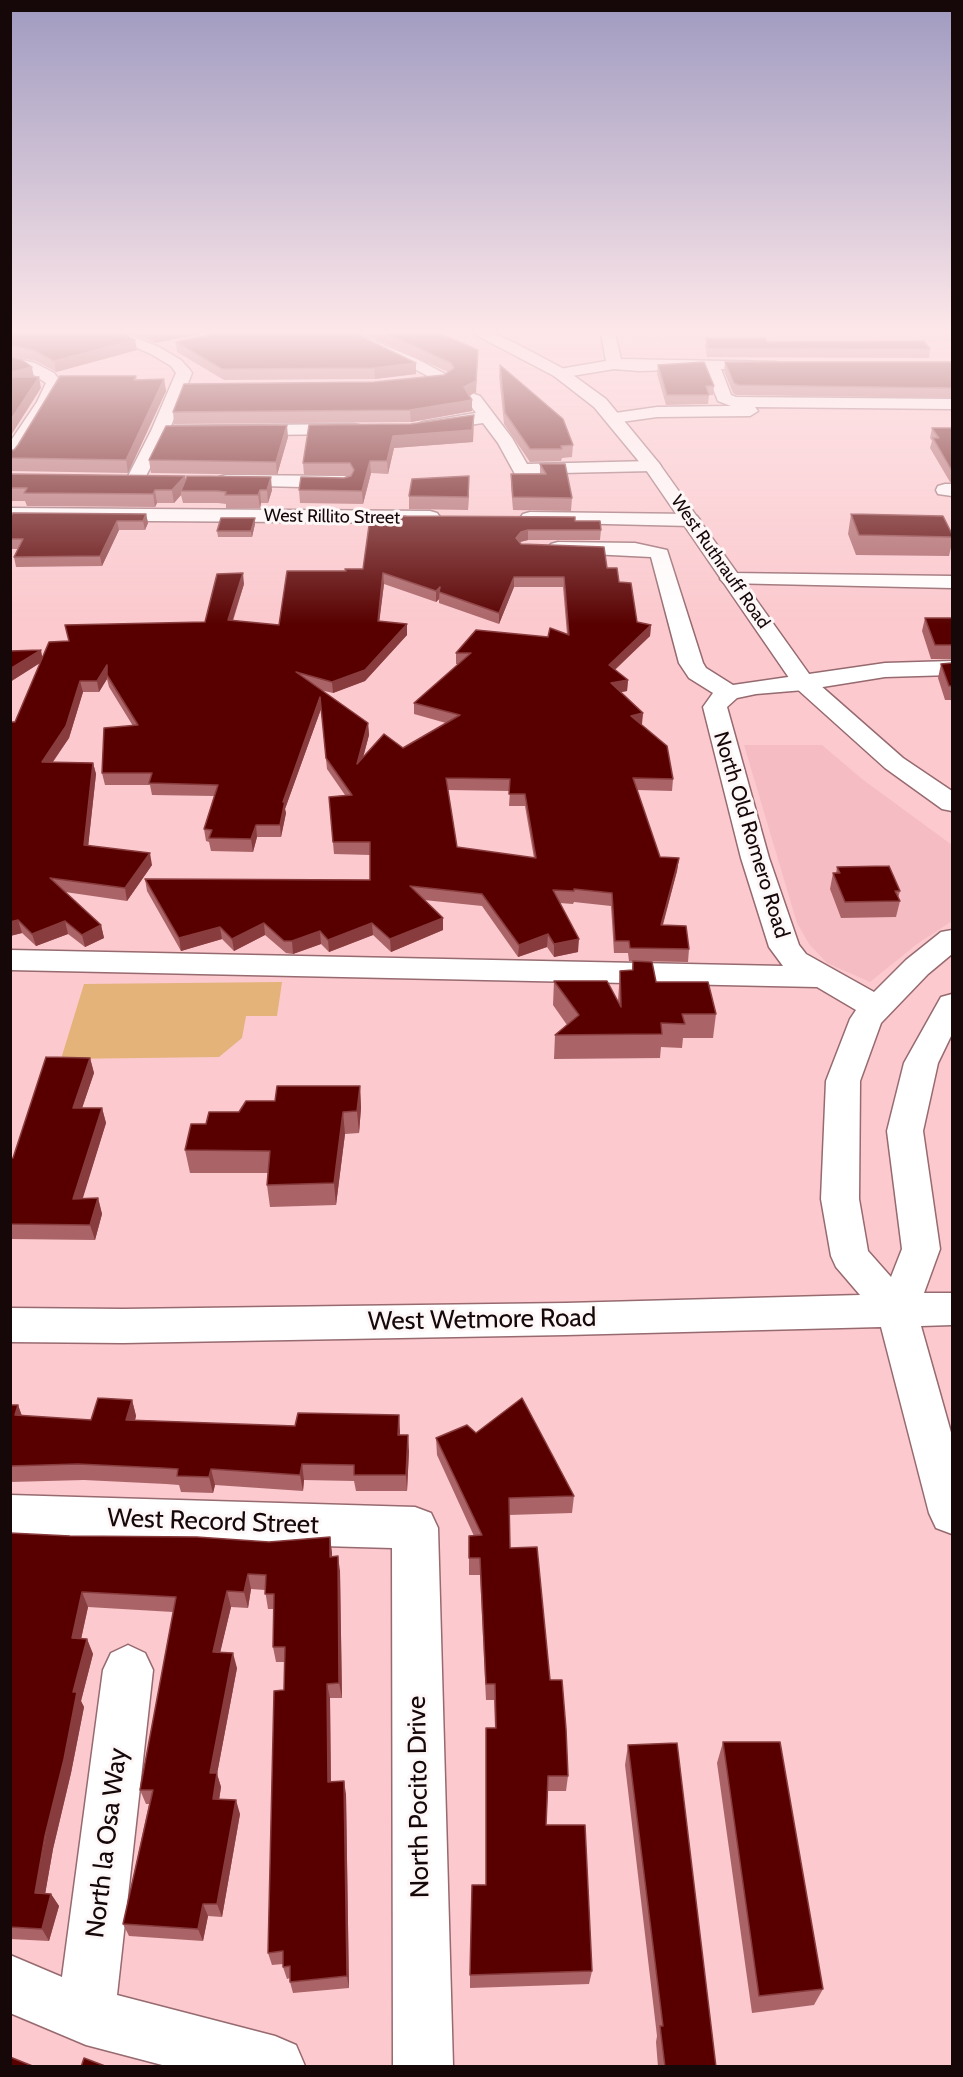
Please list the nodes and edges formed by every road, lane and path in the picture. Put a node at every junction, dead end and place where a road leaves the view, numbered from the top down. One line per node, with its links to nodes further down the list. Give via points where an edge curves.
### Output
1 (26, 431): 6 (street)
2 (160, 431): 3 (street); 9 (street)
3 (168, 431)
4 (497, 431): 7 (street, via 520,470)
5 (624, 431): 7 (street, West Ruthrauff Road)
6 (10, 456)
7 (652, 466): 16 (street, West Ruthrauff Road)
8 (111, 480): 9 (street)
9 (135, 480): 10 (street)
10 (158, 480)
11 (205, 481): 12 (street)
12 (344, 482)
13 (10, 514): 14 (street, West Rillito Street)
14 (448, 518)
15 (507, 518): 16 (street)
16 (690, 520): 18 (street, West Ruthrauff Road)
17 (540, 548): 22 (street, via 660,554 691,663 697,673)
18 (731, 579): 19 (street); 21 (street, West Ruthrauff Road)
19 (952, 582)
20 (952, 668): 21 (street, via 885,670)
21 (804, 683): 22 (street); 23 (street, West Ruthrauff Road, via 894,763)
22 (729, 693): 26 (street, North Old Romero Road, via 715,707 758,868 784,947 795,961)
23 (952, 803)
24 (952, 939): 28 (street, via 917,967)
25 (10, 960): 26 (street)
26 (820, 977): 28 (street, North Old Romero Road)
27 (952, 1004): 30 (street, via 921,1064 905,1131 921,1249)
28 (877, 1008): 30 (street, via 866,1019 843,1081 840,1199 850,1256)
29 (952, 1309): 30 (street, West Wetmore Road)
30 (897, 1312): 31 (street, West Wetmore Road, via 147,1326); 32 (street)
31 (10, 1325)
32 (952, 1513)
33 (10, 1516): 34 (street, West Record Street)
34 (415, 1528): 39 (street, North Pocito Drive)
35 (128, 1670): 37 (street, North la Osa Way)
36 (10, 1984): 37 (street)
37 (86, 2016): 38 (street)
38 (275, 2067)
39 (423, 2067)

